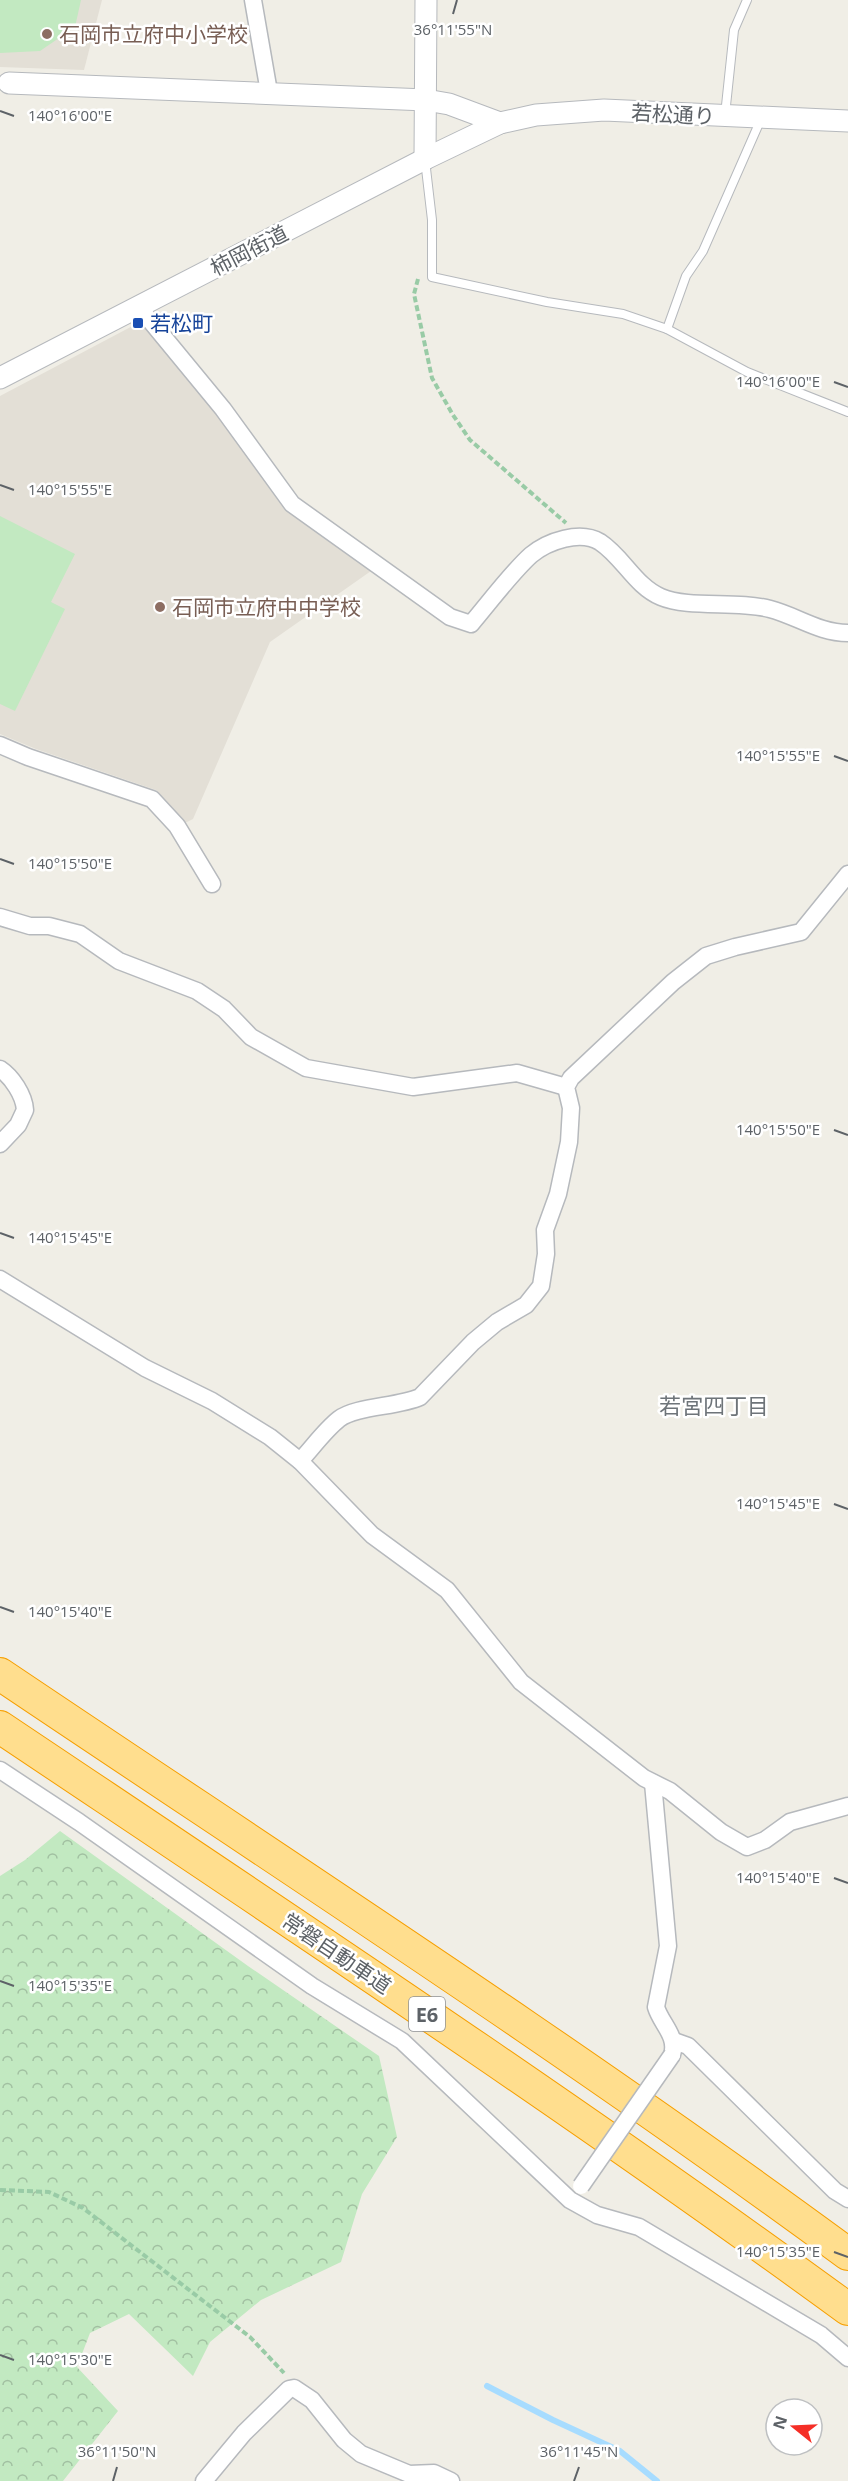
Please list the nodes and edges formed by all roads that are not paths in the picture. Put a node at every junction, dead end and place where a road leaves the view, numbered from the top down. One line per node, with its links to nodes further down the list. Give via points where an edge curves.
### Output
1 (253, 0): 5 (street)
2 (426, 0): 6 (street)
3 (747, 0): 7 (lane, via 734,30)
4 (4, 83): 5 (street)
5 (269, 92): 6 (street)
6 (426, 100): 10 (street); 11 (street)
7 (725, 116): 8 (street, 若松通り); 10 (street, 若松通り, via 571,111)
8 (761, 117): 9 (street, 若松通り); 13 (lane, via 703,251 686,276)
9 (848, 121)
10 (500, 123): 11 (street, 柿岡街道)
11 (425, 159): 12 (street, 柿岡街道); 13 (lane, via 432,220 432,277 623,314)
12 (139, 307): 14 (street, 柿岡街道); 16 (street, via 223,409 292,504 450,617 471,624 532,554 578,536 599,542 636,580 659,597 677,602 770,609 833,633)
13 (667, 329): 15 (lane, via 747,372)
14 (0, 378)
15 (848, 412)
16 (848, 633)
17 (0, 745): 19 (street, via 152,799 177,826)
18 (848, 874): 22 (street, via 801,932 706,956 673,982)
19 (212, 884)
20 (0, 917): 22 (street, via 80,934 119,961 197,991 224,1009 251,1036 306,1068 413,1087 517,1073)
21 (0, 1069): 23 (street, via 18,1090 25,1110 18,1125)
22 (566, 1087): 25 (street, via 571,1108 569,1142 558,1194 545,1230 544,1273 535,1296 473,1342 420,1397 339,1419)
23 (2, 1140)
24 (0, 1279): 25 (street, via 145,1368 241,1418)
25 (300, 1461): 29 (street, via 372,1535 447,1590 521,1682)
26 (0, 1674): 34 (highway, E6, via 506,2012)
27 (0, 1726): 35 (highway, 常磐自動車道 / E6, via 483,2051)
28 (0, 1770): 33 (street, via 312,1986 402,2041)
29 (653, 1783): 30 (street, via 747,1847 790,1822); 31 (street, via 668,1946 656,2007)
30 (848, 1806)
31 (673, 2048): 32 (street, via 688,2046 835,2191); 33 (street, bridge)
32 (848, 2199)
33 (570, 2200): 36 (street, via 597,2215 639,2227 821,2335)
34 (848, 2254)
35 (848, 2309)
36 (848, 2358)
37 (204, 2481): 38 (street, via 244,2433 294,2388 312,2400 344,2440 361,2454 409,2474 434,2473)
38 (451, 2481)

